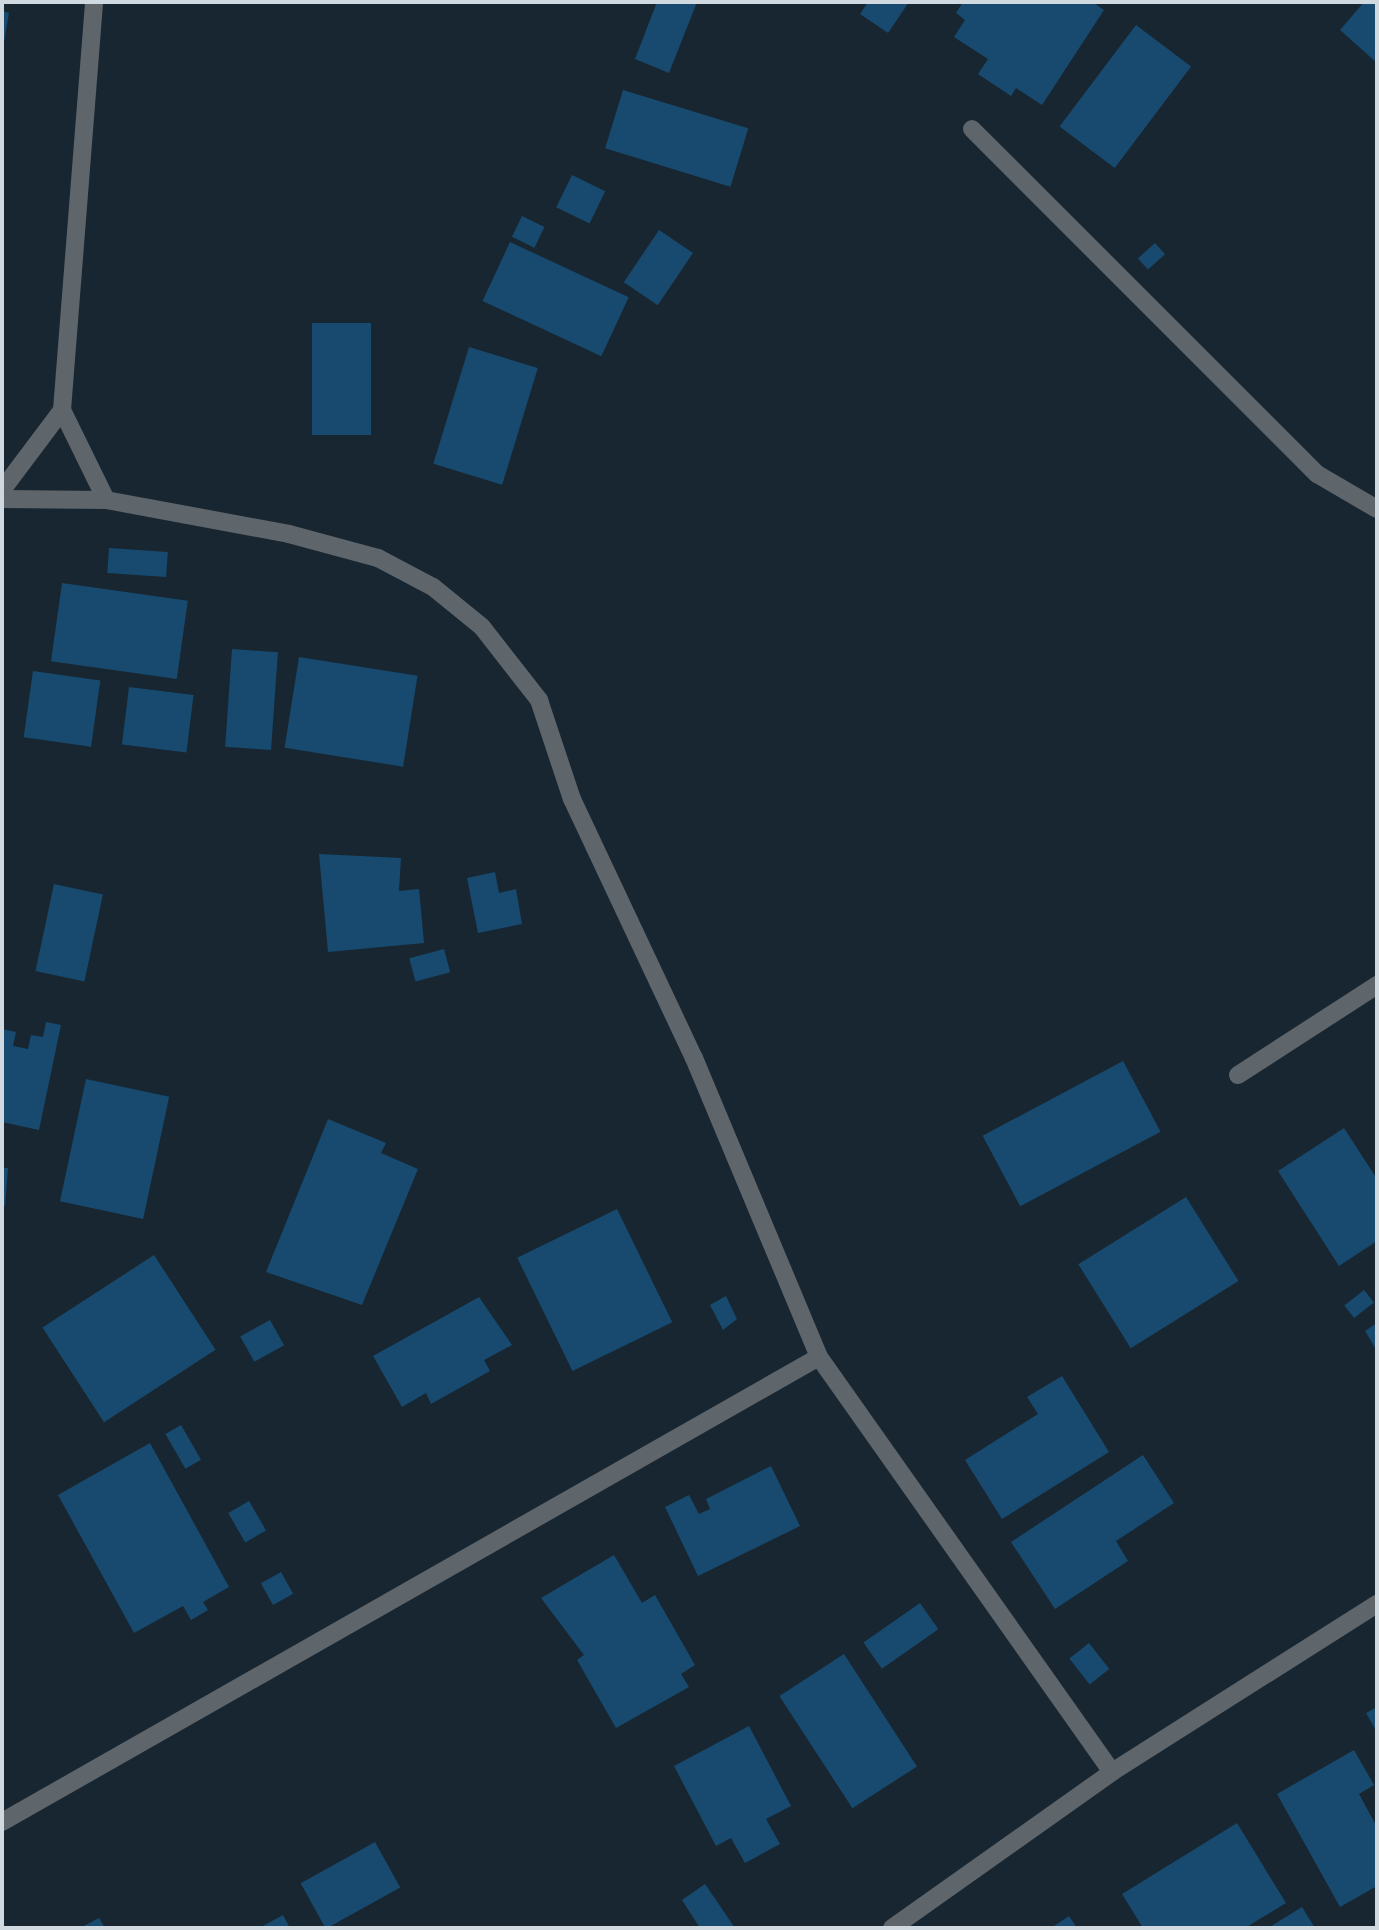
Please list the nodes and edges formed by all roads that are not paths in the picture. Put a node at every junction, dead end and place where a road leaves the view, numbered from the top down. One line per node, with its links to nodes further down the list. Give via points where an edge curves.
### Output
1 (94, 2): 3 (street)
2 (972, 129): 7 (street, via 1317,474)
3 (62, 410): 4 (street); 6 (street)
4 (2, 490)
5 (2, 499): 6 (street)
6 (106, 500): 10 (street, via 289,534 378,558 433,587 482,627 539,700 572,799 694,1058)
7 (1377, 509)
8 (1377, 985): 9 (street)
9 (1238, 1075)
10 (819, 1357): 12 (street); 13 (street)
11 (1377, 1604): 12 (street)
12 (1112, 1772): 14 (street)
13 (2, 1822)
14 (892, 1928)

